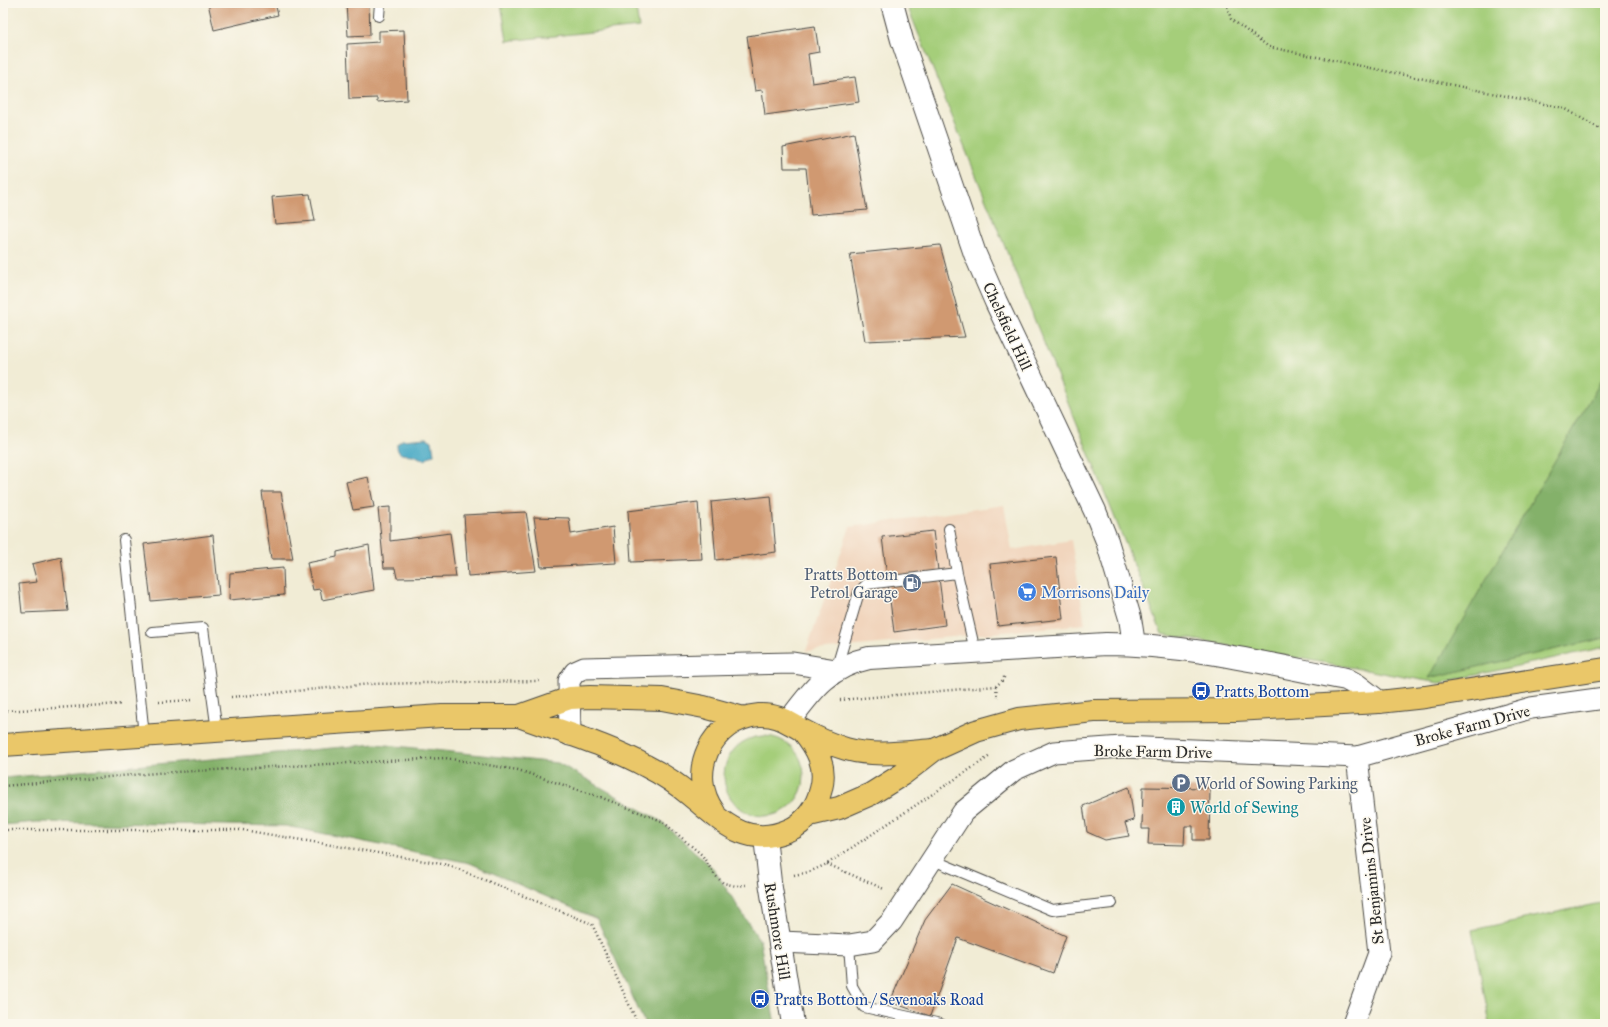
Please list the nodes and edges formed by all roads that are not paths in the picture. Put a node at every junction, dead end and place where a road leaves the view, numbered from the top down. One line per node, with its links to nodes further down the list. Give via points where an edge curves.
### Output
1 (380, 3): 3 (lane)
2 (892, 3): 8 (street, Chelsfield Hill, via 902,40 975,254 1107,541 1130,618)
3 (379, 16)
4 (949, 529): 6 (lane)
5 (124, 540): 20 (lane)
6 (957, 573): 9 (lane); 11 (lane, via 867,584 859,592)
7 (152, 632): 18 (lane, via 203,628)
8 (1134, 644): 9 (street); 14 (street, via 1213,654 1346,679 1358,684)
9 (975, 651): 11 (street, via 869,658 852,662)
10 (1605, 669): 14 (highway)
11 (836, 670): 12 (street, via 793,663 584,668 575,672); 17 (street, via 819,682)
12 (569, 690): 15 (highway); 16 (highway, via 614,697 662,699); 19 (street)
13 (1605, 698): 23 (street, Broke Farm Drive, via 1531,708)
14 (1379, 702): 22 (highway, via 1235,710 1064,713 1036,716 976,731)
15 (519, 716): 18 (highway, via 442,716); 19 (highway)
16 (744, 718): 17 (highway, via 774,716); 25 (highway, via 725,728 711,743 703,762 702,783 707,803)
17 (796, 726): 22 (highway, via 846,749 869,753); 24 (highway, via 815,745 822,763 823,782 818,800)
18 (217, 731): 20 (highway)
19 (570, 735): 25 (highway, via 645,765 689,794)
20 (144, 736): 21 (highway)
21 (3, 746)
22 (934, 750): 24 (highway, via 904,774 871,794 839,808)
23 (1356, 757): 27 (street, Broke Farm Drive, via 1122,747 1054,752 1014,770 963,812); 33 (street, St Benjamins Drive, via 1379,953)
24 (809, 815): 26 (highway, via 795,828)
25 (720, 820): 26 (highway, via 745,834)
26 (765, 837): 29 (street, Rushmore Hill)
27 (933, 860): 28 (lane, via 1052,910); 30 (street, Broke Farm Drive, via 892,921 873,941)
28 (1112, 903)
29 (781, 942): 30 (street, Broke Farm Drive); 31 (street, Rushmore Hill)
30 (849, 945): 32 (lane, via 852,986 864,1007)
31 (793, 1024)
32 (942, 1024)
33 (1353, 1024)

